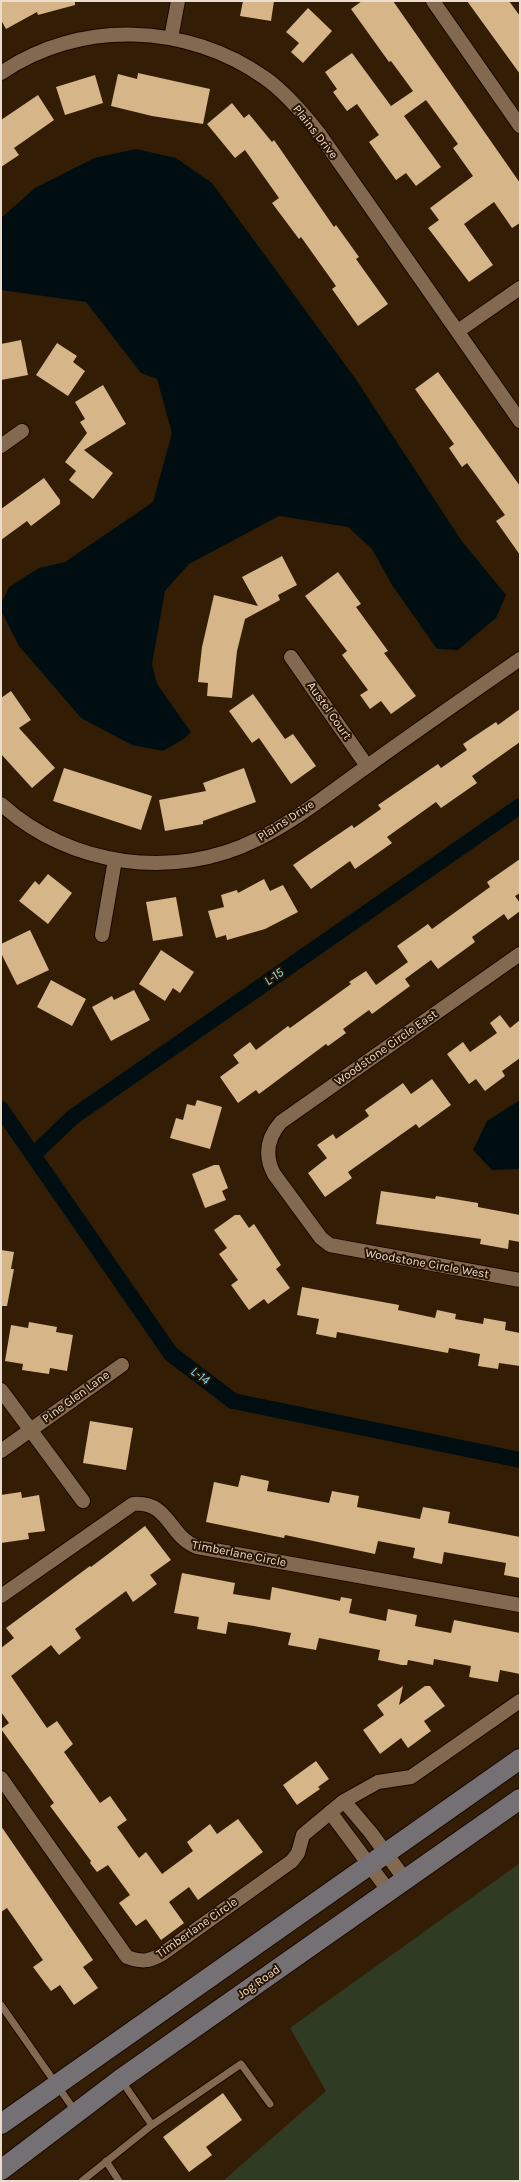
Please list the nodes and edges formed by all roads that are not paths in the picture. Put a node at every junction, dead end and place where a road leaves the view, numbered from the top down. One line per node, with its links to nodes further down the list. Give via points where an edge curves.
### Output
1 (178, 1): 3 (street)
2 (433, 1): 5 (street)
3 (171, 38): 4 (street, Plains Drive, via 121,34 68,42 37,53); 7 (street, Plains Drive, via 219,52 248,66 282,92 318,132)
4 (1, 73)
5 (520, 126)
6 (520, 288): 7 (street)
7 (458, 332): 8 (street, Plains Drive)
8 (520, 421)
9 (22, 431): 10 (street)
10 (1, 446)
11 (291, 657): 13 (street, Austel Court)
12 (520, 659): 13 (street, Plains Drive)
13 (367, 766): 15 (street, Plains Drive, via 277,829 228,852 197,860 165,864)
14 (1, 804): 15 (street, Plains Drive, via 33,829 62,844)
15 (115, 860): 16 (street)
16 (102, 935)
17 (520, 954): 18 (street, Woodstone Circle East, via 281,1122 271,1136 267,1153 274,1174 320,1238)
18 (333, 1246): 19 (street, Woodstone Circle West)
19 (520, 1280)
20 (122, 1364): 22 (street, Pine Glen Lane)
21 (1, 1390): 22 (street, Pine Glen Lane)
22 (31, 1430): 23 (street, Pine Glen Lane); 24 (street, Pine Glen Lane)
23 (1, 1451)
24 (83, 1501)
25 (1, 1596): 26 (street, Timberlane Circle, via 133,1504 145,1503 164,1514 187,1544 197,1547)
26 (520, 1604)
27 (520, 1701): 31 (street, Timberlane Circle, via 411,1778 378,1782)
28 (520, 1759): 33 (main road)
29 (1, 1778): 32 (street, Timberlane Circle, via 127,1957 141,1962 152,1960 162,1954 292,1861 298,1853 303,1835)
30 (520, 1799): 35 (main road, Jog Road)
31 (344, 1801): 32 (street, Timberlane Circle); 33 (street)
32 (330, 1812): 34 (street)
33 (386, 1852): 34 (main road); 35 (street)
34 (368, 1864): 36 (street); 39 (main road)
35 (404, 1878): 36 (main road, Jog Road)
36 (388, 1890): 38 (main road, Jog Road)
37 (1, 2005): 39 (lane)
38 (121, 2079): 41 (main road, Jog Road); 43 (lane)
39 (56, 2085): 41 (lane); 42 (main road)
40 (270, 2104): 43 (lane, via 241,2064)
41 (77, 2113): 45 (main road, Jog Road)
42 (1, 2124)
43 (152, 2125): 44 (lane)
44 (106, 2161): 46 (lane); 47 (lane)
45 (1, 2170)
46 (82, 2181)
47 (119, 2181)

